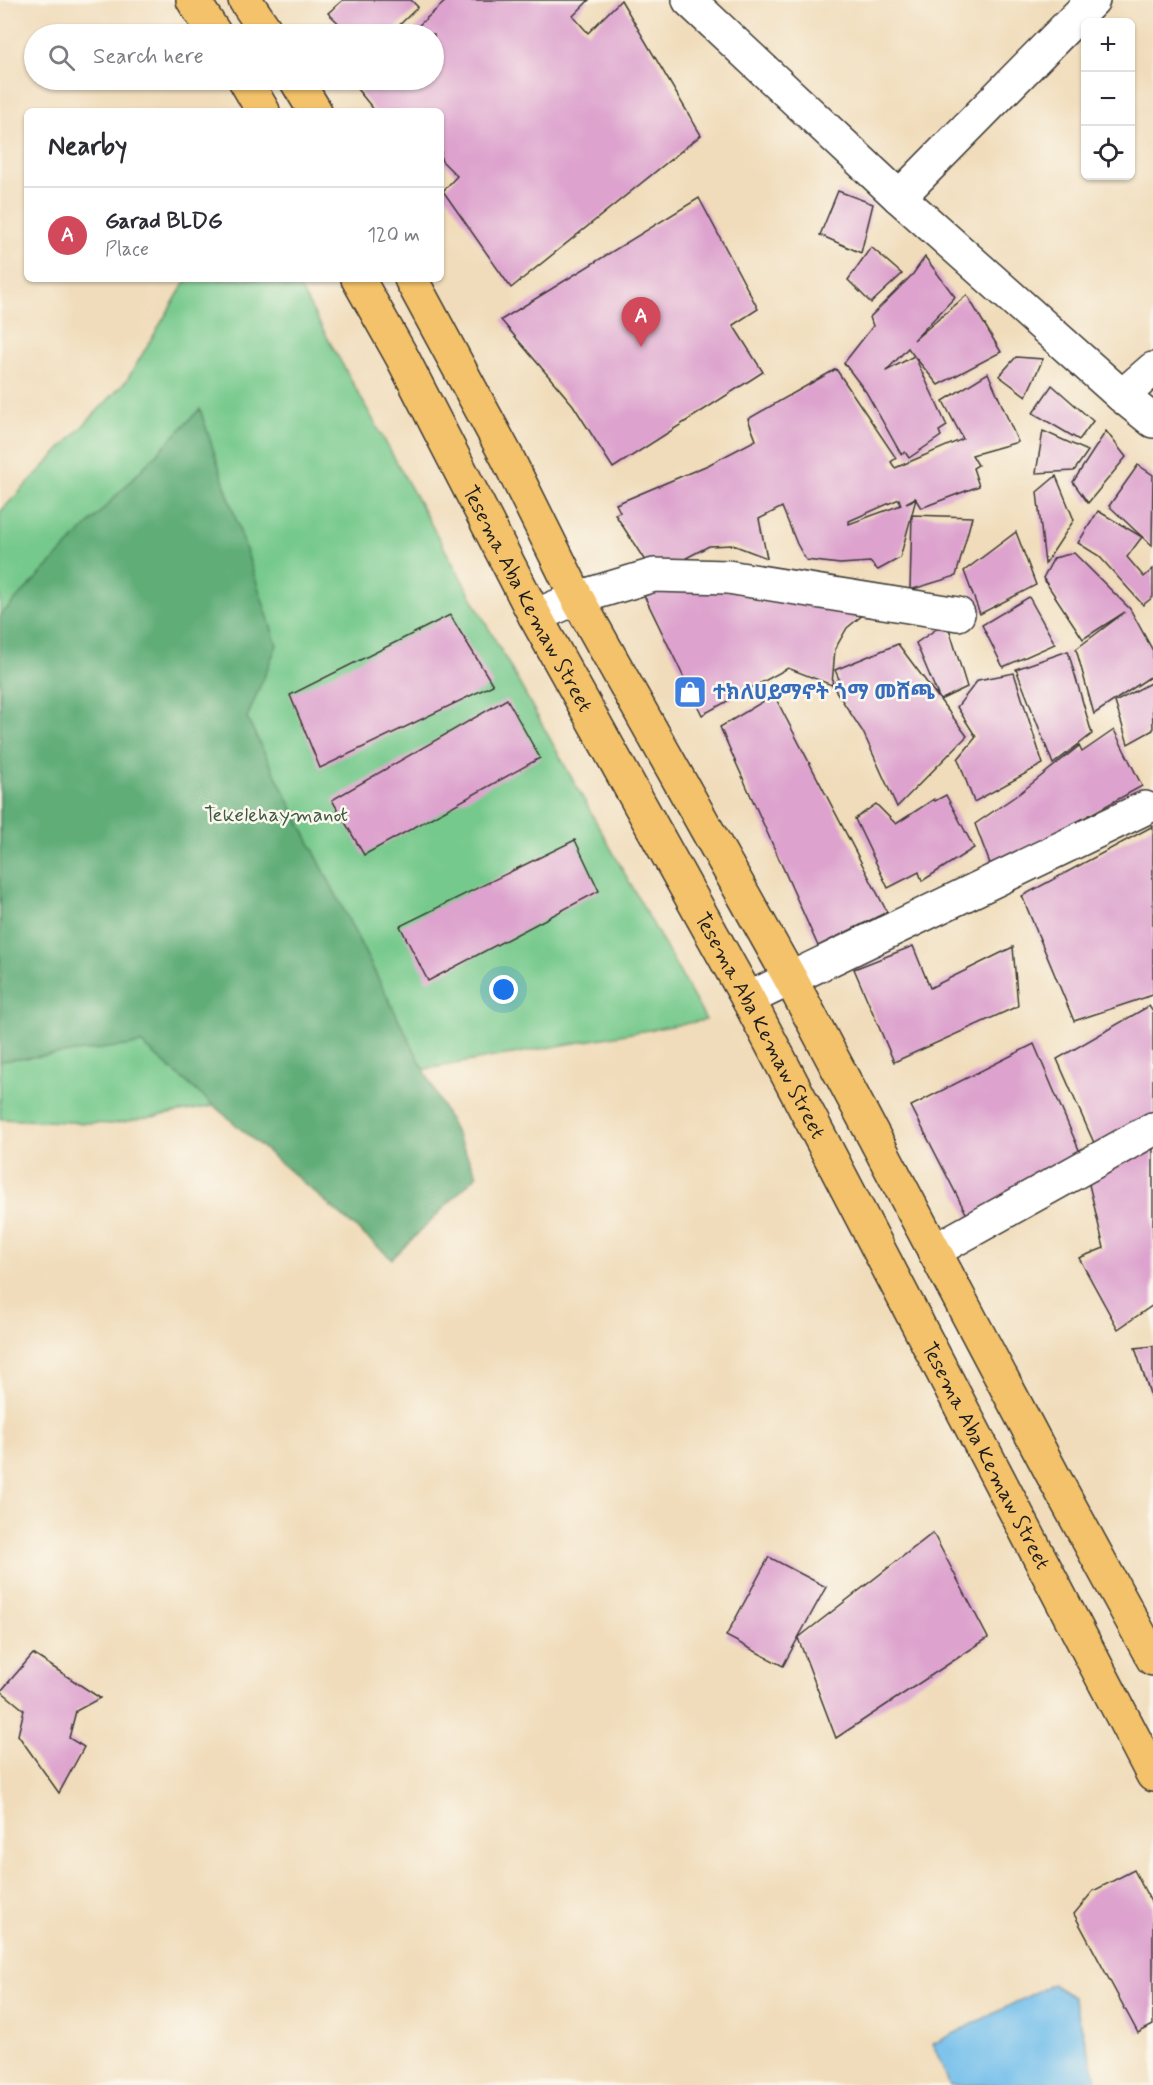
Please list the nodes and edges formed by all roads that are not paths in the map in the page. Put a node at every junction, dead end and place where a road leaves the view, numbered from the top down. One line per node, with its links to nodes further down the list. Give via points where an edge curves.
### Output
1 (193, 0): 5 (main road)
2 (245, 0): 6 (main road)
3 (689, 0): 9 (street)
4 (1093, 0): 9 (street)
5 (209, 24)
6 (261, 24)
7 (302, 90): 8 (main road)
8 (313, 108)
9 (899, 197): 13 (street)
10 (360, 282): 17 (main road, Tesema Aba Kemaw Street)
11 (413, 282): 15 (main road, Tesema Aba Kemaw Street)
12 (1153, 369): 13 (street)
13 (1122, 396): 14 (street)
14 (1153, 421)
15 (577, 598): 16 (street, via 654,575 728,577); 17 (street); 19 (main road, Tesema Aba Kemaw Street)
16 (958, 614)
17 (535, 616): 20 (main road, Tesema Aba Kemaw Street)
18 (1145, 808): 19 (street)
19 (790, 978): 20 (street); 22 (main road, Tesema Aba Kemaw Street)
20 (748, 999): 24 (main road, Tesema Aba Kemaw Street)
21 (1153, 1129): 22 (street)
22 (934, 1251): 23 (main road, Tesema Aba Kemaw Street)
23 (1153, 1659)
24 (1153, 1775)

